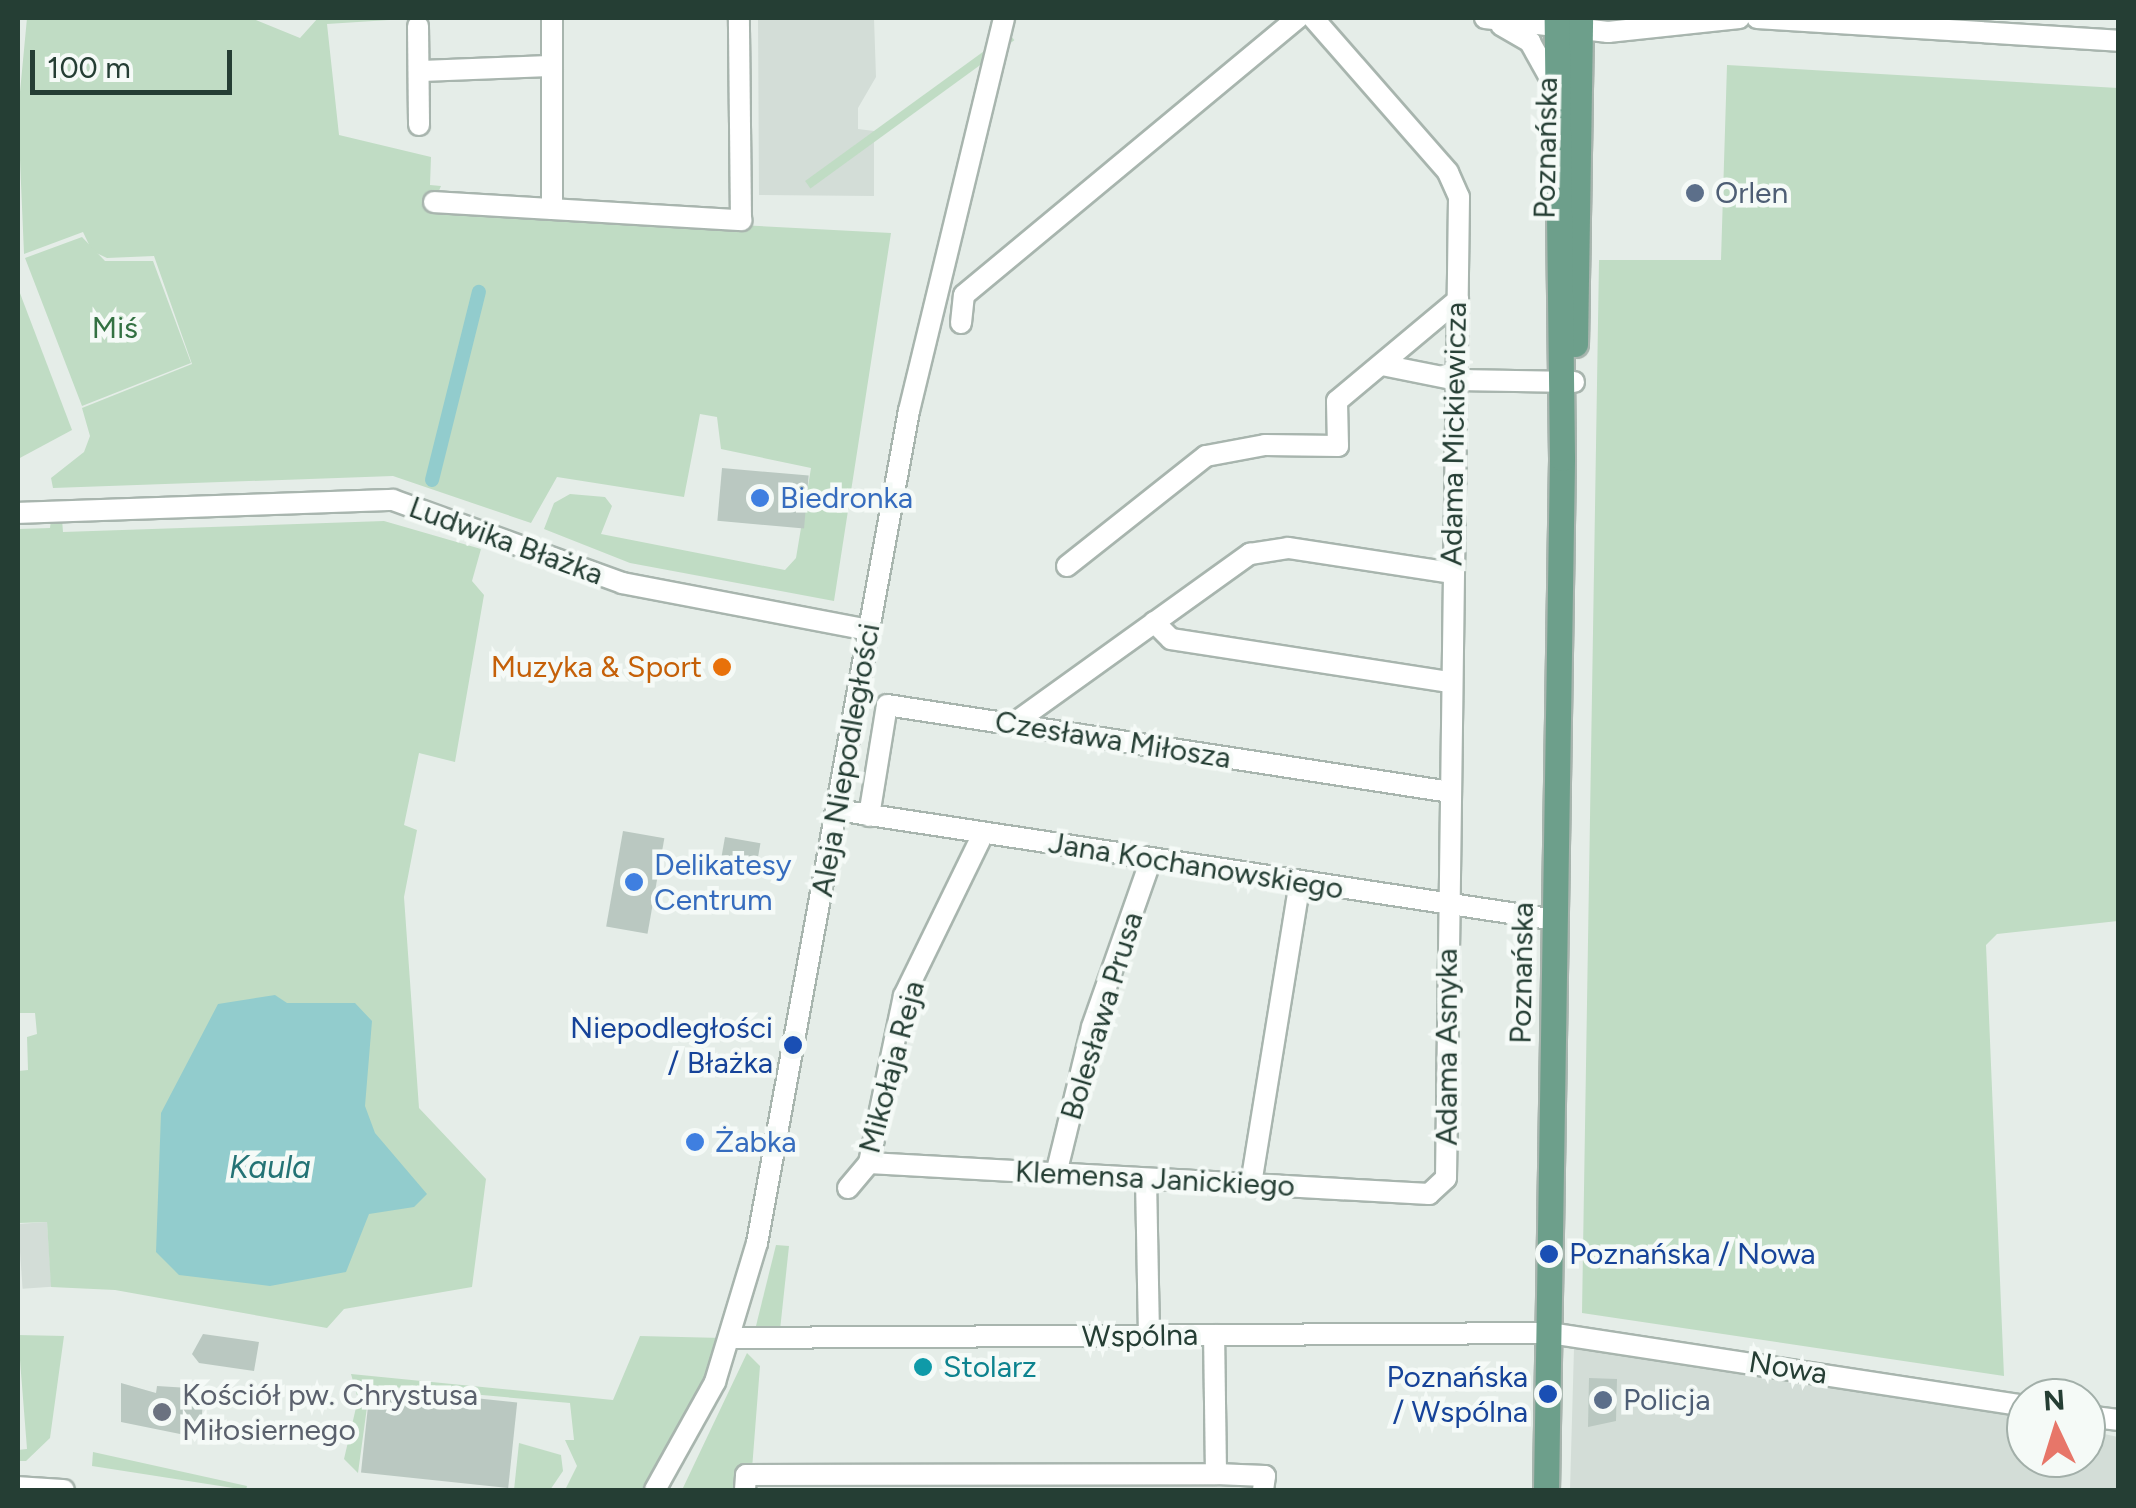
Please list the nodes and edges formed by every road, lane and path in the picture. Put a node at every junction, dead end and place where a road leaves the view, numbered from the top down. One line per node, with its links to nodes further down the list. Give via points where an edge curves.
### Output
1 (552, 18): 12 (street)
2 (739, 18): 17 (street, via 740,220)
3 (1004, 18): 18 (street, Aleja Niepodległości)
4 (1298, 18): 19 (street)
5 (1313, 18): 20 (street, Adama Mickiewicza, via 1448,172 1459,198)
6 (1483, 18): 9 (street); 14 (street, via 1523,36)
7 (1739, 18): 9 (street)
8 (1757, 18): 11 (street)
9 (1568, 24): 14 (main road, Poznańska); 24 (main road, Poznańska)
10 (418, 26): 13 (street)
11 (2118, 40)
12 (552, 66): 13 (street); 17 (street)
13 (419, 71): 15 (street)
14 (1555, 89): 24 (main road, Poznańska)
15 (419, 125)
16 (434, 202): 17 (street)
17 (552, 209)
18 (936, 287): 19 (street); 29 (street, Aleja Niepodległości)
19 (964, 295): 21 (street)
20 (1458, 300): 22 (street); 23 (street, Adama Mickiewicza)
21 (961, 322)
22 (1382, 365): 23 (street); 26 (street, via 1336,401 1338,446 1266,445 1206,456)
23 (1458, 380): 24 (street); 27 (street, Adama Mickiewicza)
24 (1566, 382): 39 (main road, Poznańska)
25 (18, 513): 29 (street, Ludwika Błażka, via 393,500 622,583)
26 (1067, 566)
27 (1451, 572): 28 (street, via 1264,550 1235,562); 30 (street, Adama Mickiewicza)
28 (1154, 622): 30 (street, via 1171,639); 31 (street)
29 (869, 630): 33 (street, Aleja Niepodległości)
30 (1450, 682): 32 (street, Adama Mickiewicza)
31 (1013, 724): 32 (street, Czesława Miłosza); 34 (street, Czesława Miłosza, via 887,705)
32 (1450, 792): 38 (street, Adama Mickiewicza)
33 (837, 810): 34 (street, Jana Kochanowskiego); 49 (street, Aleja Niepodległości, via 757,1243)
34 (869, 816): 35 (street, Jana Kochanowskiego)
35 (983, 834): 36 (street, Jana Kochanowskiego); 40 (street, Mikołaja Reja, via 904,996)
36 (1151, 860): 37 (street, Jana Kochanowskiego); 41 (street, Bolesława Prusa, via 1092,1027)
37 (1300, 882): 38 (street, Jana Kochanowskiego); 43 (street)
38 (1448, 905): 39 (street, Jana Kochanowskiego); 44 (street, Adama Asnyka, via 1446,1178)
39 (1556, 920): 46 (main road, Poznańska)
40 (868, 1162): 41 (street, Klemensa Janickiego); 45 (street, Mikołaja Reja)
41 (1056, 1174): 42 (street, Klemensa Janickiego)
42 (1146, 1179): 43 (street, Klemensa Janickiego); 48 (street)
43 (1252, 1184): 44 (street, Klemensa Janickiego, via 1429,1194)
44 (1438, 1186)
45 (848, 1188)
46 (1549, 1333): 47 (street, Wspólna); 50 (street, Nowa); 57 (main road, Poznańska)
47 (1214, 1335): 48 (street, Wspólna); 51 (street)
48 (1150, 1336): 49 (street, Wspólna)
49 (732, 1338): 56 (street, Aleja Niepodległości, via 699,1417)
50 (2006, 1403)
51 (1216, 1474): 52 (street); 53 (street)
52 (746, 1483)
53 (1264, 1483)
54 (18, 1487): 55 (street)
55 (64, 1490)
56 (655, 1490)
57 (1546, 1490)

